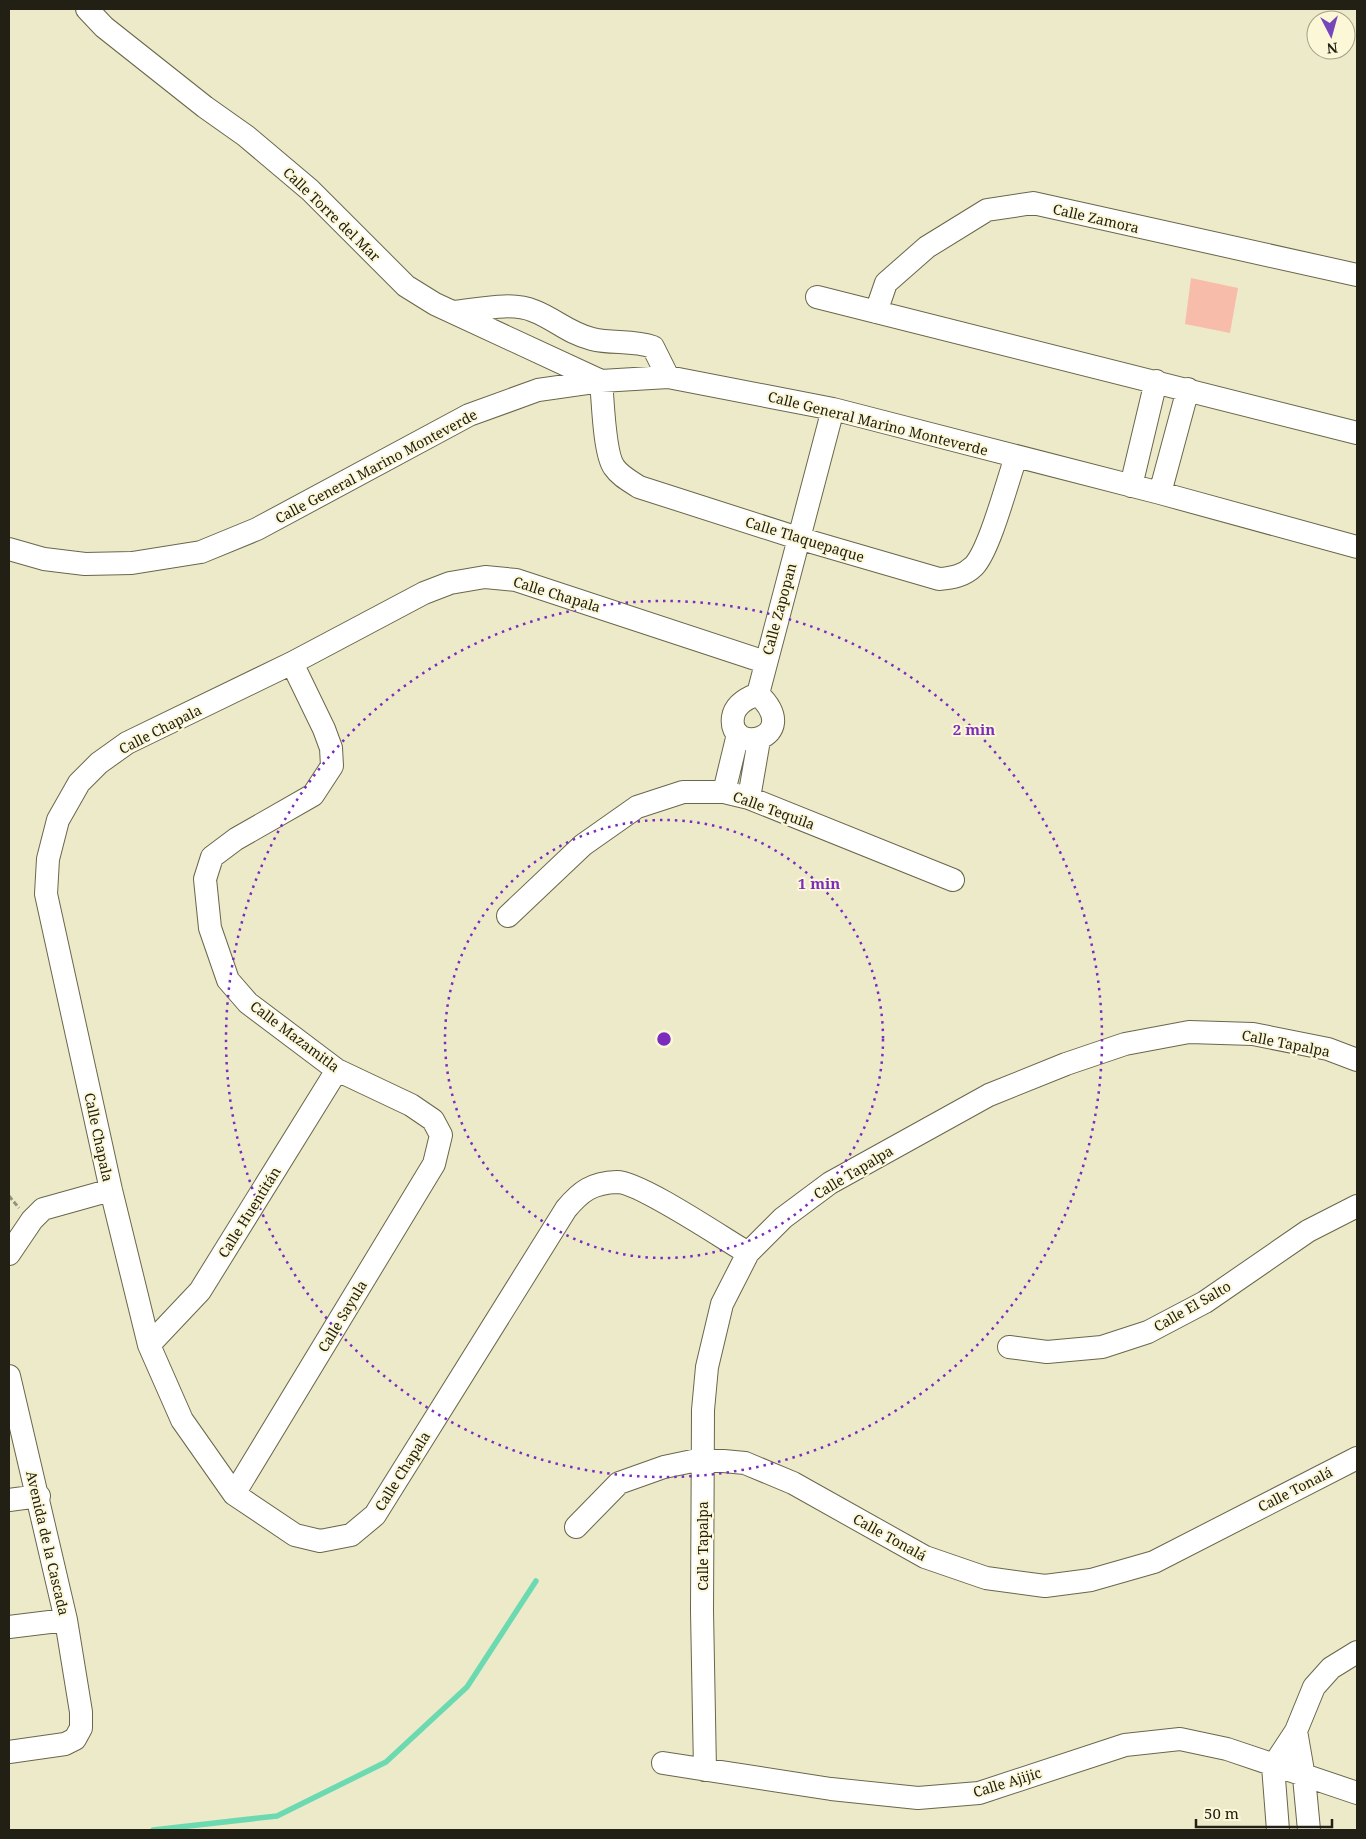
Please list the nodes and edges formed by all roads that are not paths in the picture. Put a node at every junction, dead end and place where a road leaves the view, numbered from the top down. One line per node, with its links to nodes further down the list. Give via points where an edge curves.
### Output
1 (87, 9): 4 (street, Calle Torre del Mar, via 104,27 246,136 310,190 406,286)
2 (1357, 275): 5 (street, Calle Zamora, via 1033,203 987,210 926,247 886,283)
3 (818, 297): 5 (street)
4 (452, 312): 6 (street, via 512,307 533,310 570,332 594,340 641,343 652,347); 7 (street, Calle Torre del Mar)
5 (876, 312): 8 (street)
6 (668, 377): 7 (street, Calle General Marino Monteverde); 10 (street, Calle General Marino Monteverde)
7 (601, 381): 15 (street, Calle Tlaquepaque, via 609,450 613,466 623,478 647,489); 17 (street, Calle General Marino Monteverde, via 538,390 468,415 257,529 201,552 132,563 85,564 44,559)
8 (1156, 382): 9 (street); 13 (street)
9 (1188, 389): 11 (street); 14 (street)
10 (833, 409): 12 (street, Calle General Marino Monteverde); 15 (street, Calle Zapopan)
11 (1357, 433)
12 (1016, 457): 13 (street, Calle General Marino Monteverde); 15 (street, Calle Tlaquepaque, via 984,548 974,566 957,577 939,579)
13 (1131, 486): 14 (street, Calle General Marino Monteverde)
14 (1160, 493): 16 (street, Calle General Marino Monteverde)
15 (798, 538): 18 (street, Calle Zapopan)
16 (1357, 547)
17 (9, 549)
18 (765, 662): 19 (street, Calle Chapala, via 516,580 485,577 450,583 424,593); 20 (street, Calle Zapopan)
19 (292, 663): 27 (street, Calle Mazamitla, via 324,729 331,748 332,766 313,795 236,839 212,857 205,879 206,903 210,928 228,980 248,1003); 29 (street, Calle Chapala, via 126,743 79,783 58,820 48,859 46,894)
20 (758, 694): 21 (street, via 746,699 733,716 734,725); 21 (street, via 772,713 773,724 768,734)
21 (749, 737): 22 (street); 23 (street)
22 (724, 792): 23 (street, Calle Tequila); 25 (street, Calle Tequila, via 683,792 638,807 583,845)
23 (749, 798): 24 (street, Calle Tequila)
24 (953, 880)
25 (508, 916)
26 (1357, 1060): 31 (street, Calle Tapalpa, via 1328,1049 1253,1034 1190,1032 1125,1044 988,1096 830,1183 783,1218)
27 (336, 1070): 28 (street, Calle Mazamitla, via 411,1105 433,1120); 33 (street, Calle Huentitán, via 200,1291)
28 (441, 1135): 38 (street, Calle Sayula, via 434,1164)
29 (111, 1190): 32 (street, via 43,1210 32,1220); 33 (street, Calle Chapala)
30 (1357, 1206): 34 (street, Calle El Salto, via 1308,1231 1206,1302 1148,1332 1102,1347 1047,1352)
31 (748, 1253): 36 (street, Calle Tapalpa, via 722,1304 707,1366); 38 (street, Calle Chapala, via 640,1189 618,1182 594,1186 579,1193 375,1514 351,1535 320,1541 295,1535)
32 (9, 1254)
33 (150, 1345): 38 (street, Calle Chapala, via 182,1420)
34 (1009, 1347)
35 (9, 1376): 39 (street, Avenida de la Cascada)
36 (702, 1458): 37 (street, Calle Tonalá, via 745,1462 793,1483 925,1557 986,1578 1044,1586 1091,1580 1154,1562); 41 (street, Calle Tonalá, via 619,1483); 48 (street, Calle Tapalpa)
37 (1357, 1458)
38 (234, 1494)
39 (39, 1496): 40 (street); 42 (street, Avenida de la Cascada)
40 (9, 1500)
41 (576, 1527)
42 (66, 1620): 43 (street); 46 (street, Avenida de la Cascada, via 81,1728 75,1739 54,1746)
43 (9, 1627)
44 (1357, 1652): 45 (street, via 1331,1668 1314,1687)
45 (1296, 1731): 49 (street); 49 (street)
46 (9, 1752)
47 (663, 1763): 48 (street, Calle Ajijic)
48 (706, 1770): 49 (street, Calle Ajijic, via 831,1790 918,1798 979,1794 1125,1745 1180,1739 1227,1749)
49 (1287, 1771): 50 (street, Calle Ajijic); 51 (street); 52 (street)
50 (1357, 1793)
51 (1278, 1830)
52 (1309, 1830)

